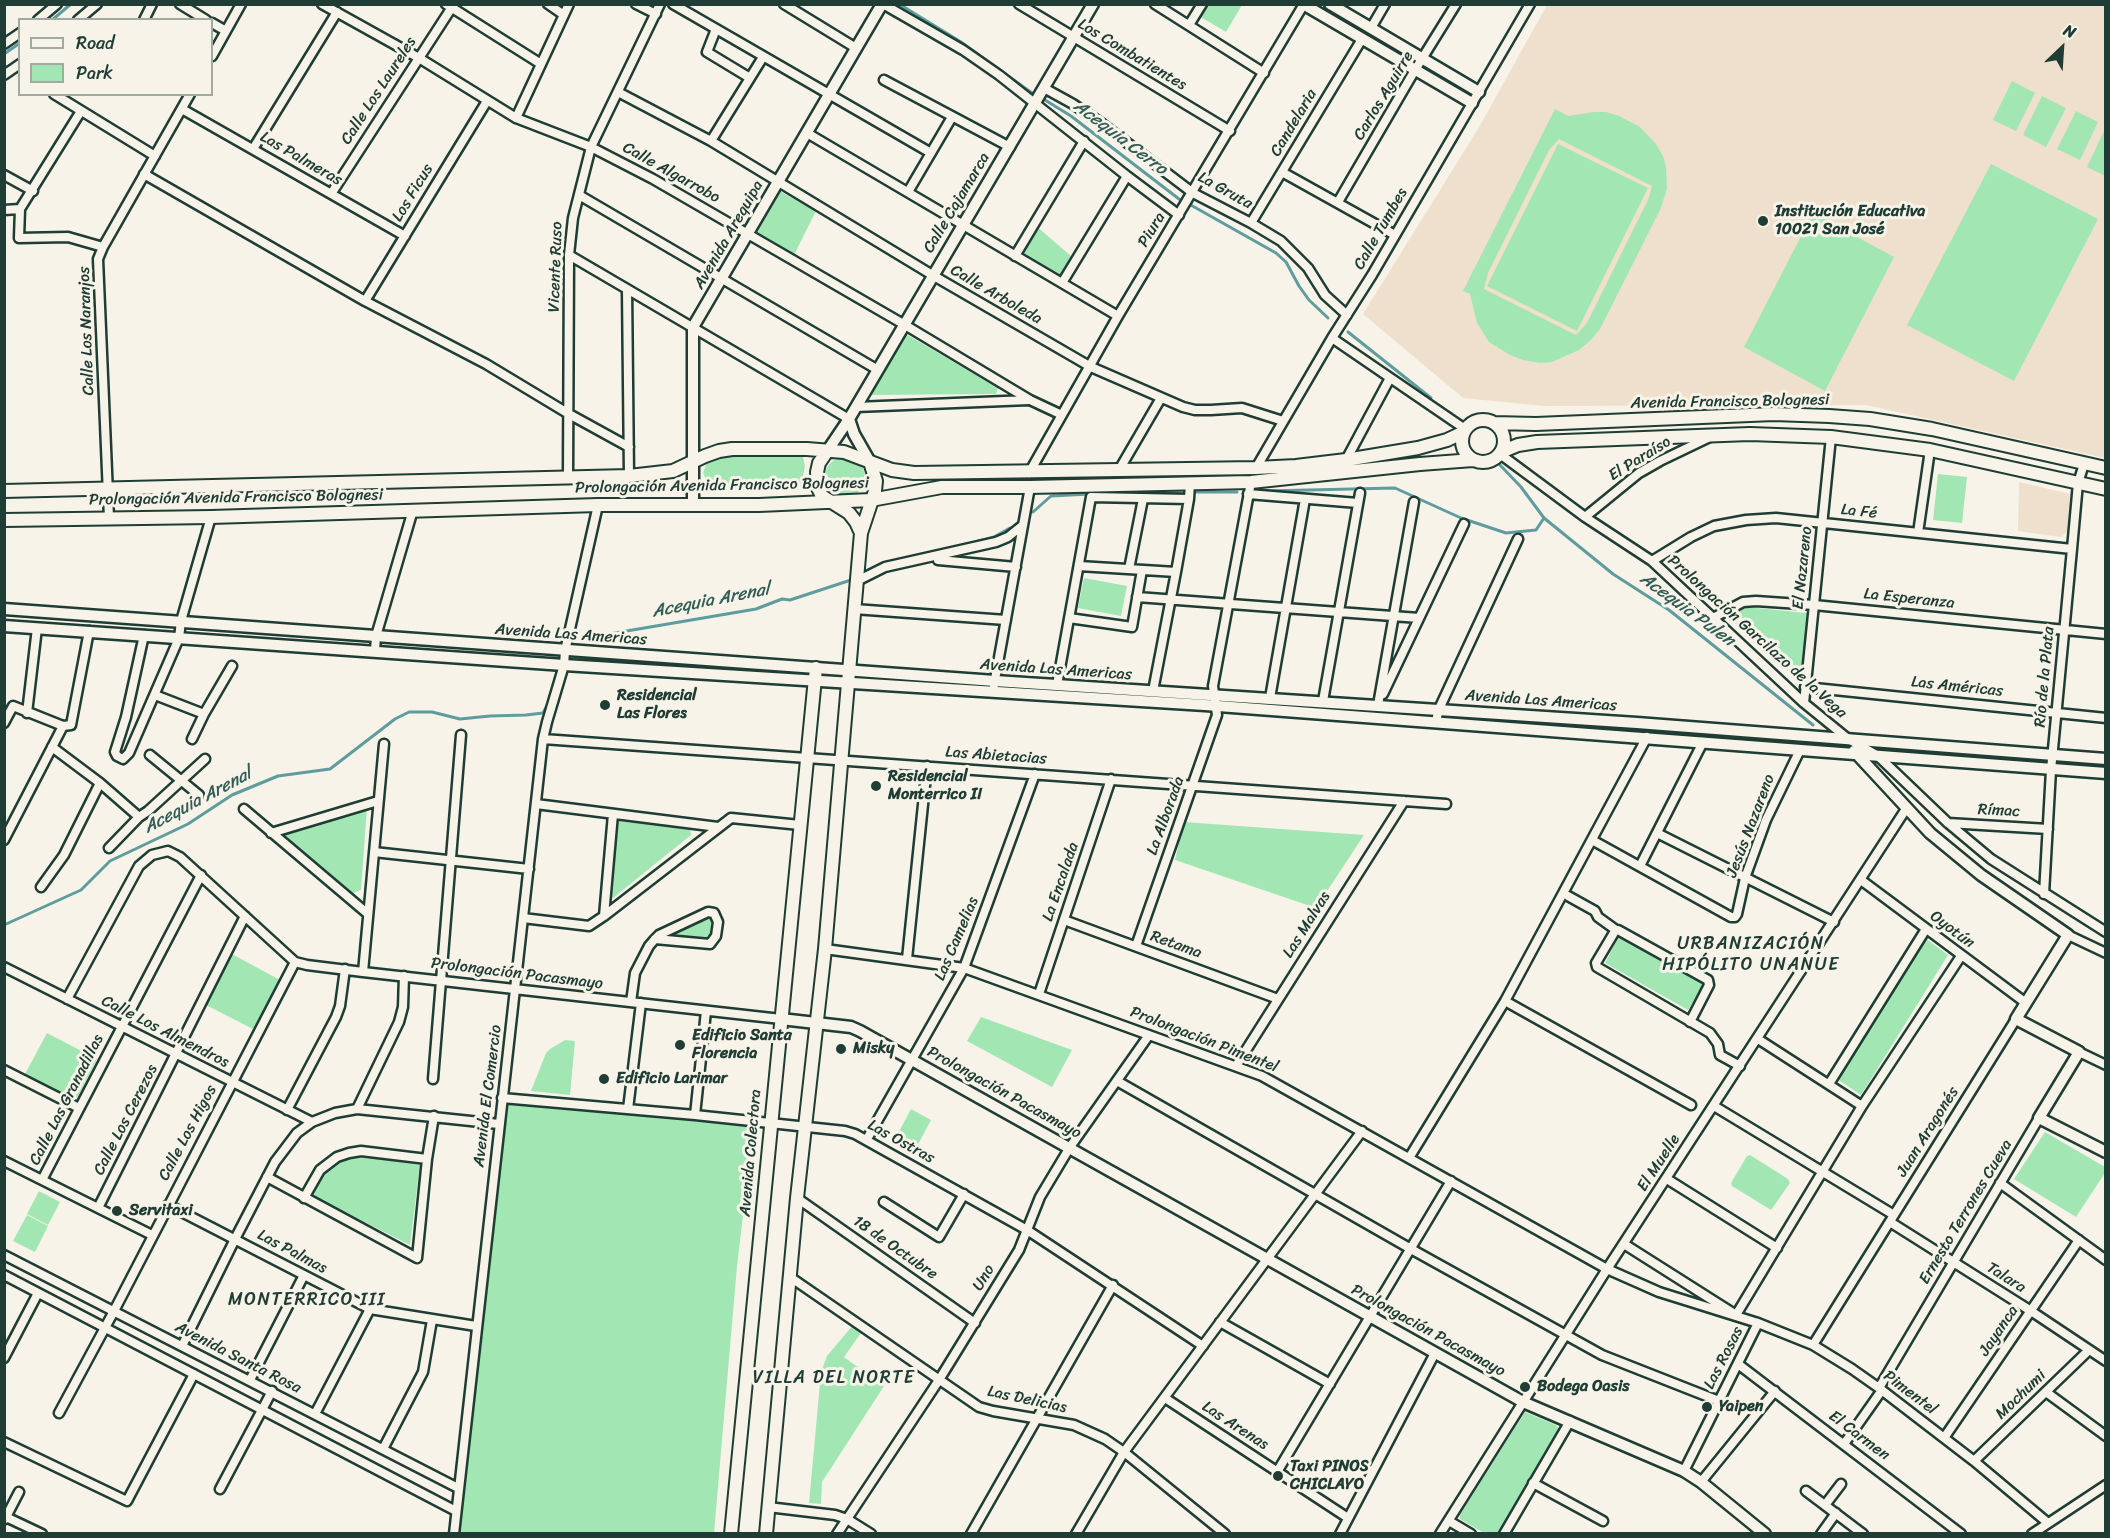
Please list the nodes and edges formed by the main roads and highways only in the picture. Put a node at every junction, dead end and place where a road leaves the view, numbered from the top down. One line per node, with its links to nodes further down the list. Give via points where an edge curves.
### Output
1 (1494, 423): 2 (main road, via 1481,419); 4 (main road, via 1503,433); 7 (main road, Avenida Francisco Bolognesi, via 1774,414 1870,419)
2 (1464, 431): 5 (main road, via 1462,446); 6 (main road, Prolongación Avenida Francisco Bolognesi, via 1425,447 1296,466 914,473)
3 (828, 450): 6 (main road, Prolongación Avenida Francisco Bolognesi); 9 (main road, Prolongación Avenida Francisco Bolognesi, via 732,449 664,473 629,476); 11 (main road, Calle Cajamarca, via 819,464 816,480 822,496)
4 (1500, 453): 5 (main road, via 1488,462); 8 (main road, Avenida Francisco Bolognesi, via 1537,442 1750,434 1831,437 1930,450)
5 (1473, 460): 10 (main road, Prolongación Avenida Francisco Bolognesi, via 1249,488 1190,483 942,487)
6 (870, 462): 10 (main road, via 876,481)
7 (2106, 468)
8 (2106, 489)
9 (4, 491)
10 (871, 500): 11 (main road, Prolongación Avenida Francisco Bolognesi); 13 (main road)
11 (831, 502): 12 (main road, Prolongación Avenida Francisco Bolognesi); 13 (main road, via 849,513)
12 (4, 520)
13 (861, 533): 16 (main road, via 825,949)
14 (815, 675): 15 (main road, Avenida Colectora)
15 (731, 1533)
16 (765, 1533)

